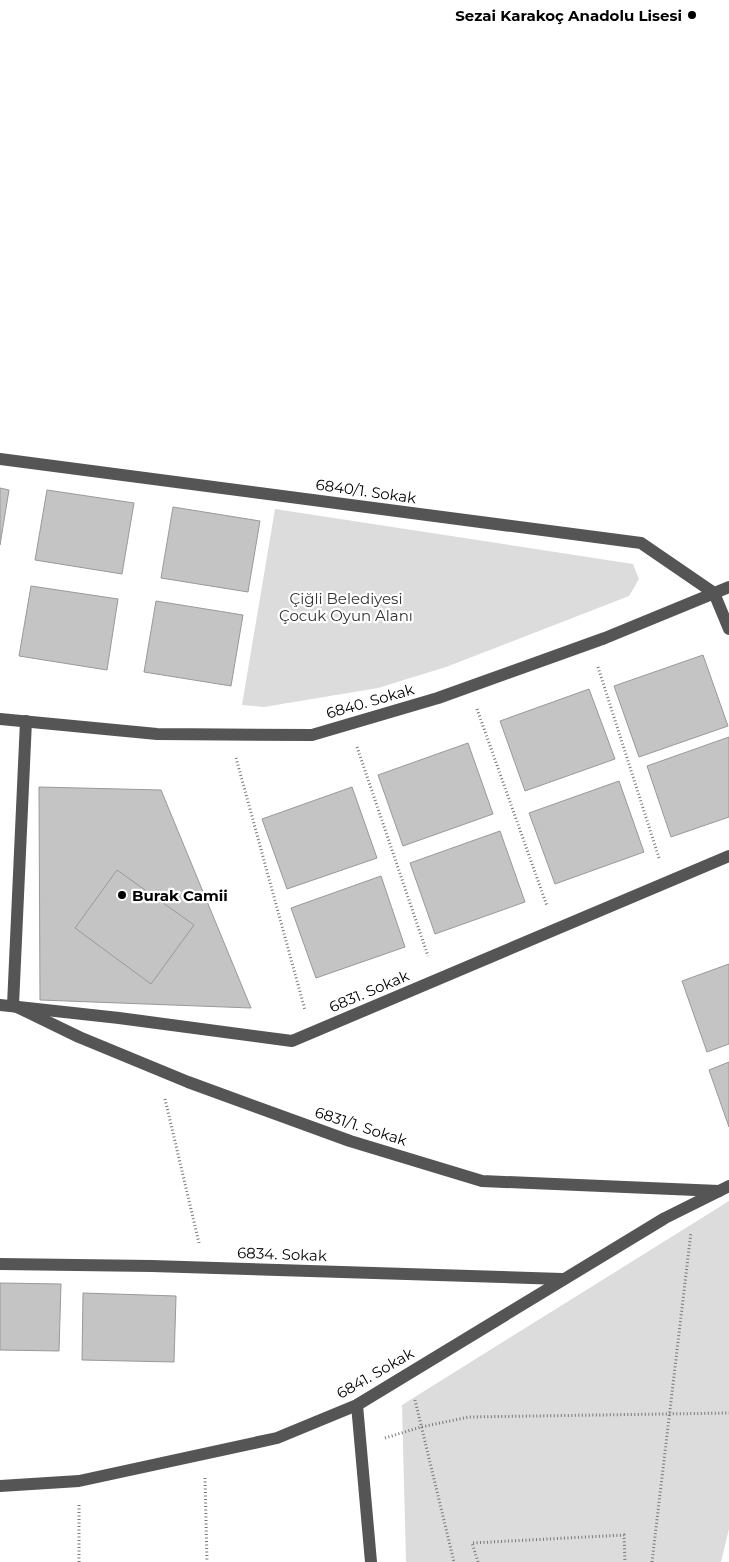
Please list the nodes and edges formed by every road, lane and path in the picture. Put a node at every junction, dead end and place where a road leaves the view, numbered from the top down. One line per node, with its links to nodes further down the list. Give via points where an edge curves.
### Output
1 (0, 459): 3 (street, 6840/1. Sokak, via 642,543)
2 (729, 587): 3 (street, 6840. Sokak)
3 (714, 593): 4 (street); 5 (street, 6840. Sokak)
4 (729, 629)
5 (590, 643): 6 (street, 6840. Sokak); 12 (path)
6 (469, 686): 9 (street, 6840. Sokak); 13 (path)
7 (0, 719): 8 (street, 6840. Sokak)
8 (26, 721): 10 (street, 6840. Sokak, via 157,734); 16 (street)
9 (349, 724): 10 (street, 6840. Sokak, via 312,735); 14 (path)
10 (229, 735): 17 (path)
11 (729, 856): 12 (street, 6831. Sokak)
12 (667, 883): 13 (street, 6831. Sokak)
13 (555, 930): 14 (street, 6831. Sokak)
14 (436, 980): 17 (street, 6831. Sokak)
15 (0, 1005): 16 (street, 6831. Sokak)
16 (13, 1006): 17 (street, 6831. Sokak, via 292,1041); 18 (street, 6831/1. Sokak)
17 (312, 1033)
18 (158, 1069): 19 (street, 6831/1. Sokak, via 350,1141 482,1181); 22 (path)
19 (724, 1189): 20 (street, 6841. Sokak)
20 (696, 1202): 23 (street, 6841. Sokak); 26 (path)
21 (0, 1264): 22 (street, 6834. Sokak)
22 (205, 1268): 23 (street, 6834. Sokak)
23 (562, 1280): 24 (street, 6841. Sokak)
24 (409, 1373): 25 (street, 6841. Sokak); 28 (path)
25 (357, 1405): 29 (street); 30 (street, 6841. Sokak, via 276,1438)
26 (670, 1413): 27 (path); 28 (path, via 469,1416); 39 (path)
27 (729, 1413)
28 (421, 1427): 29 (path); 36 (path)
29 (361, 1446): 35 (street)
30 (205, 1454): 31 (street, 6841. Sokak); 34 (path)
31 (79, 1482): 32 (street, 6841. Sokak); 33 (path)
32 (0, 1486)
33 (79, 1562)
34 (207, 1562)
35 (371, 1562)
36 (454, 1562)
37 (478, 1562): 38 (path, via 472,1543 624,1535)
38 (625, 1562)
39 (652, 1562)

